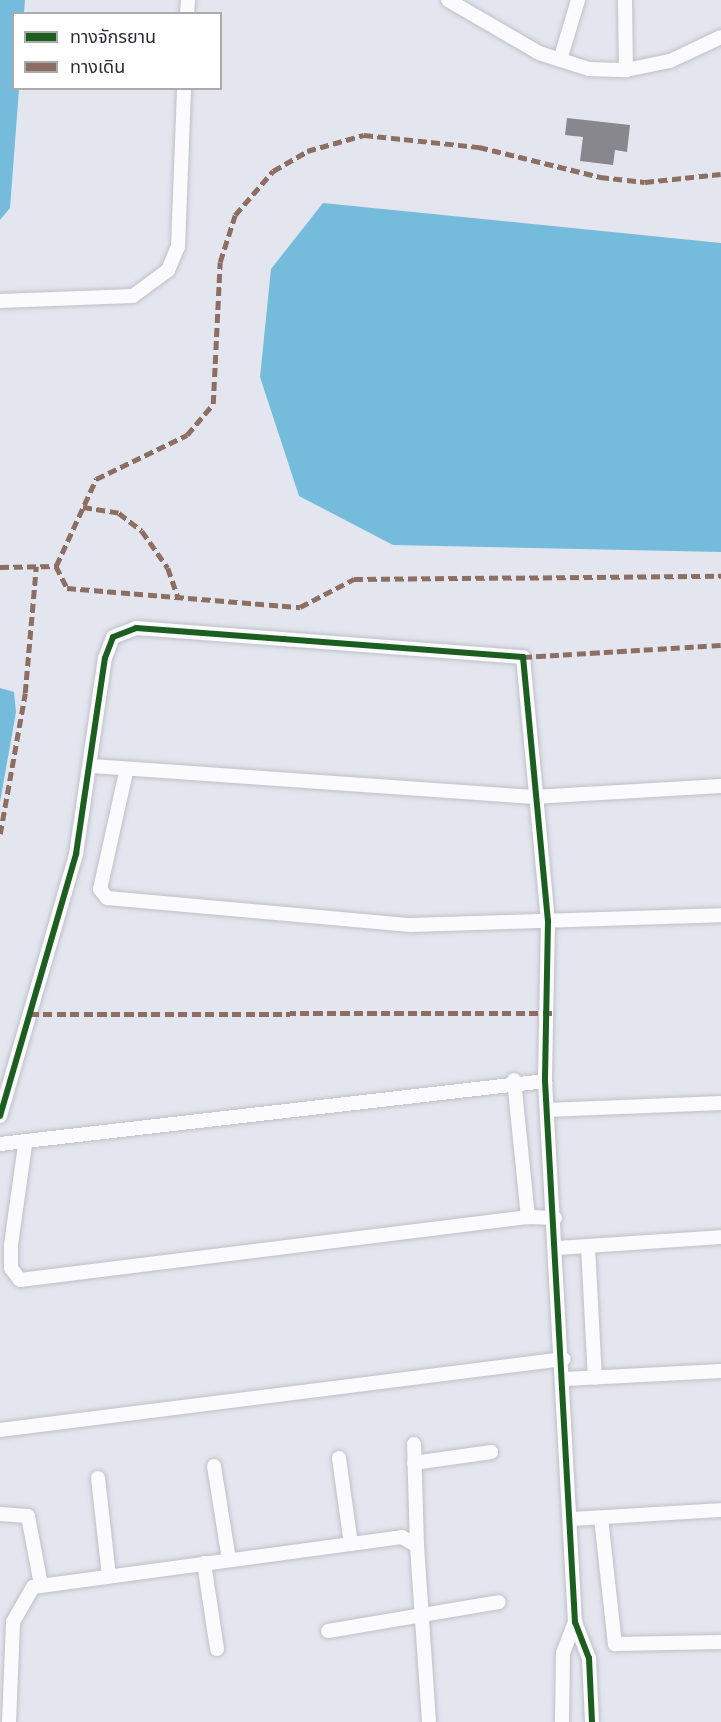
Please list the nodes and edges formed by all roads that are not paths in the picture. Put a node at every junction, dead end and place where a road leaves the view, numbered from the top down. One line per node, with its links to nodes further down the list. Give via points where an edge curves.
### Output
1 (448, 0): 5 (street)
2 (578, 0): 5 (street)
3 (625, 0): 6 (street)
4 (721, 37): 6 (street, via 670,61)
5 (560, 60): 6 (street, via 589,69)
6 (626, 70)
7 (184, 90): 8 (street, via 178,247 168,270 133,296)
8 (0, 301)
9 (92, 766): 10 (street); 12 (street, via 108,646 122,630 136,628 523,657); 19 (street, via 76,854)
10 (126, 772): 12 (street); 14 (street, via 100,889 106,898 411,926)
11 (721, 786): 12 (street)
12 (534, 797): 14 (street)
13 (721, 915): 14 (street)
14 (548, 921): 16 (street)
15 (514, 1080): 16 (street); 21 (street); 22 (street)
16 (545, 1081): 18 (street)
17 (721, 1103): 18 (street)
18 (547, 1110): 23 (street)
19 (0, 1116)
20 (0, 1144): 21 (street)
21 (25, 1145): 22 (street, via 11,1244 11,1268 20,1280)
22 (528, 1216): 23 (street)
23 (555, 1218): 26 (street)
24 (721, 1237): 25 (street)
25 (588, 1246): 26 (street); 29 (street)
26 (557, 1248): 27 (street)
27 (564, 1359): 30 (street); 31 (street)
28 (721, 1371): 29 (street)
29 (595, 1378): 30 (street)
30 (565, 1379): 41 (street)
31 (0, 1430)
32 (414, 1444): 35 (street)
33 (491, 1452): 35 (street)
34 (339, 1458): 42 (street)
35 (414, 1463): 43 (street)
36 (214, 1466): 44 (street)
37 (98, 1478): 46 (street)
38 (721, 1510): 40 (street)
39 (0, 1514): 47 (street, via 28,1516)
40 (601, 1518): 41 (street); 53 (street, via 615,1644)
41 (570, 1519): 50 (street)
42 (351, 1544): 43 (street, via 402,1537); 44 (street)
43 (417, 1546): 49 (street)
44 (229, 1560): 45 (street)
45 (204, 1563): 46 (street); 54 (street)
46 (109, 1576): 47 (street)
47 (41, 1585): 52 (street, via 21,1600)
48 (499, 1602): 49 (street)
49 (421, 1612): 51 (street); 56 (street)
50 (575, 1622): 57 (street, via 563,1653); 58 (street, via 589,1658)
51 (328, 1630)
52 (6, 1634): 55 (street)
53 (721, 1642)
54 (218, 1648)
55 (9, 1722)
56 (429, 1722)
57 (562, 1722)
58 (591, 1722)

